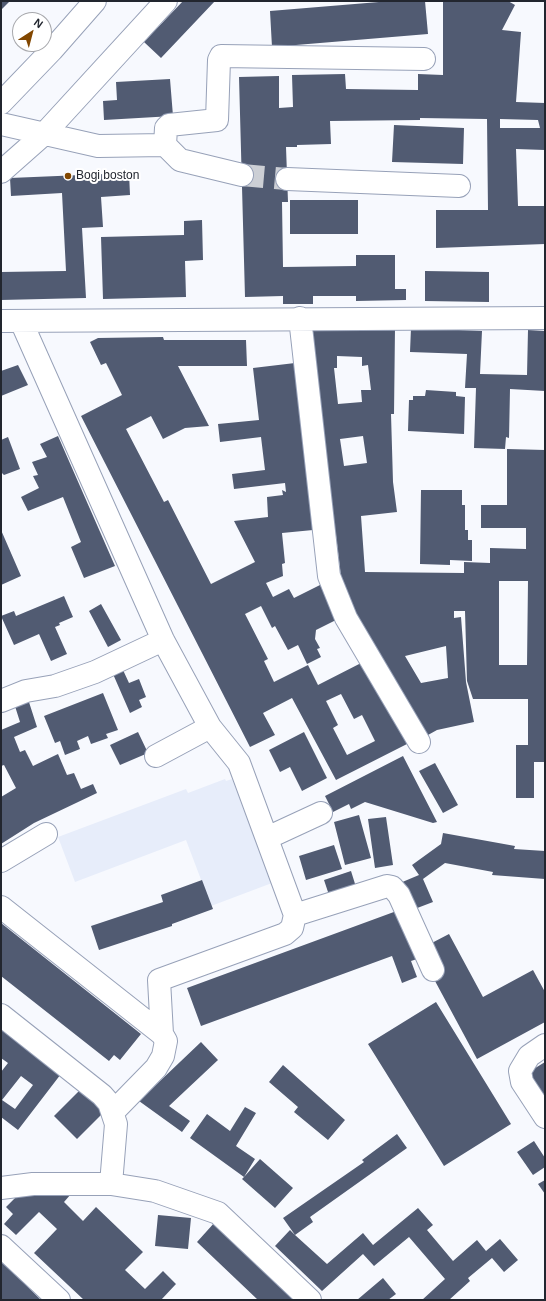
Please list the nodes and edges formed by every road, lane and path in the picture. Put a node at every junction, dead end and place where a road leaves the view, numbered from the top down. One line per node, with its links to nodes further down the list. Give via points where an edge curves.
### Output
1 (95, 1): 4 (street)
2 (166, 1): 6 (street)
3 (424, 59): 7 (street, via 221,56 217,120 169,125 166,128)
4 (1, 103)
5 (1, 124): 6 (street)
6 (44, 134): 7 (street, via 98,146); 8 (street)
7 (165, 145): 9 (street, via 180,160)
8 (1, 172)
9 (242, 175)
10 (287, 179): 11 (street)
11 (459, 186)
12 (300, 318): 13 (street); 14 (street); 18 (street, via 329,576 346,618)
13 (545, 318)
14 (11, 321): 15 (street)
15 (163, 640): 16 (street, via 95,672 55,686 26,691); 17 (street)
16 (1, 701)
17 (210, 727): 19 (street); 22 (street, via 239,763)
18 (419, 742)
19 (156, 756)
20 (321, 813): 22 (street)
21 (46, 834): 23 (street)
22 (267, 838): 25 (street)
23 (1, 860)
24 (1, 907): 28 (street)
25 (295, 915): 26 (street, via 387,886 392,887 399,894); 28 (street, via 292,928 285,934 159,980)
26 (433, 970)
27 (1, 1015): 30 (street, via 102,1094)
28 (162, 1034): 30 (street, via 166,1041 163,1056 156,1068)
29 (545, 1045): 31 (street, via 529,1056 520,1071 522,1082)
30 (113, 1112): 32 (street, via 116,1124)
31 (545, 1117)
32 (111, 1184): 33 (street, via 33,1184); 36 (street, via 155,1191 218,1213)
33 (1, 1188)
34 (1, 1246): 35 (street)
35 (59, 1300)
36 (310, 1300)

